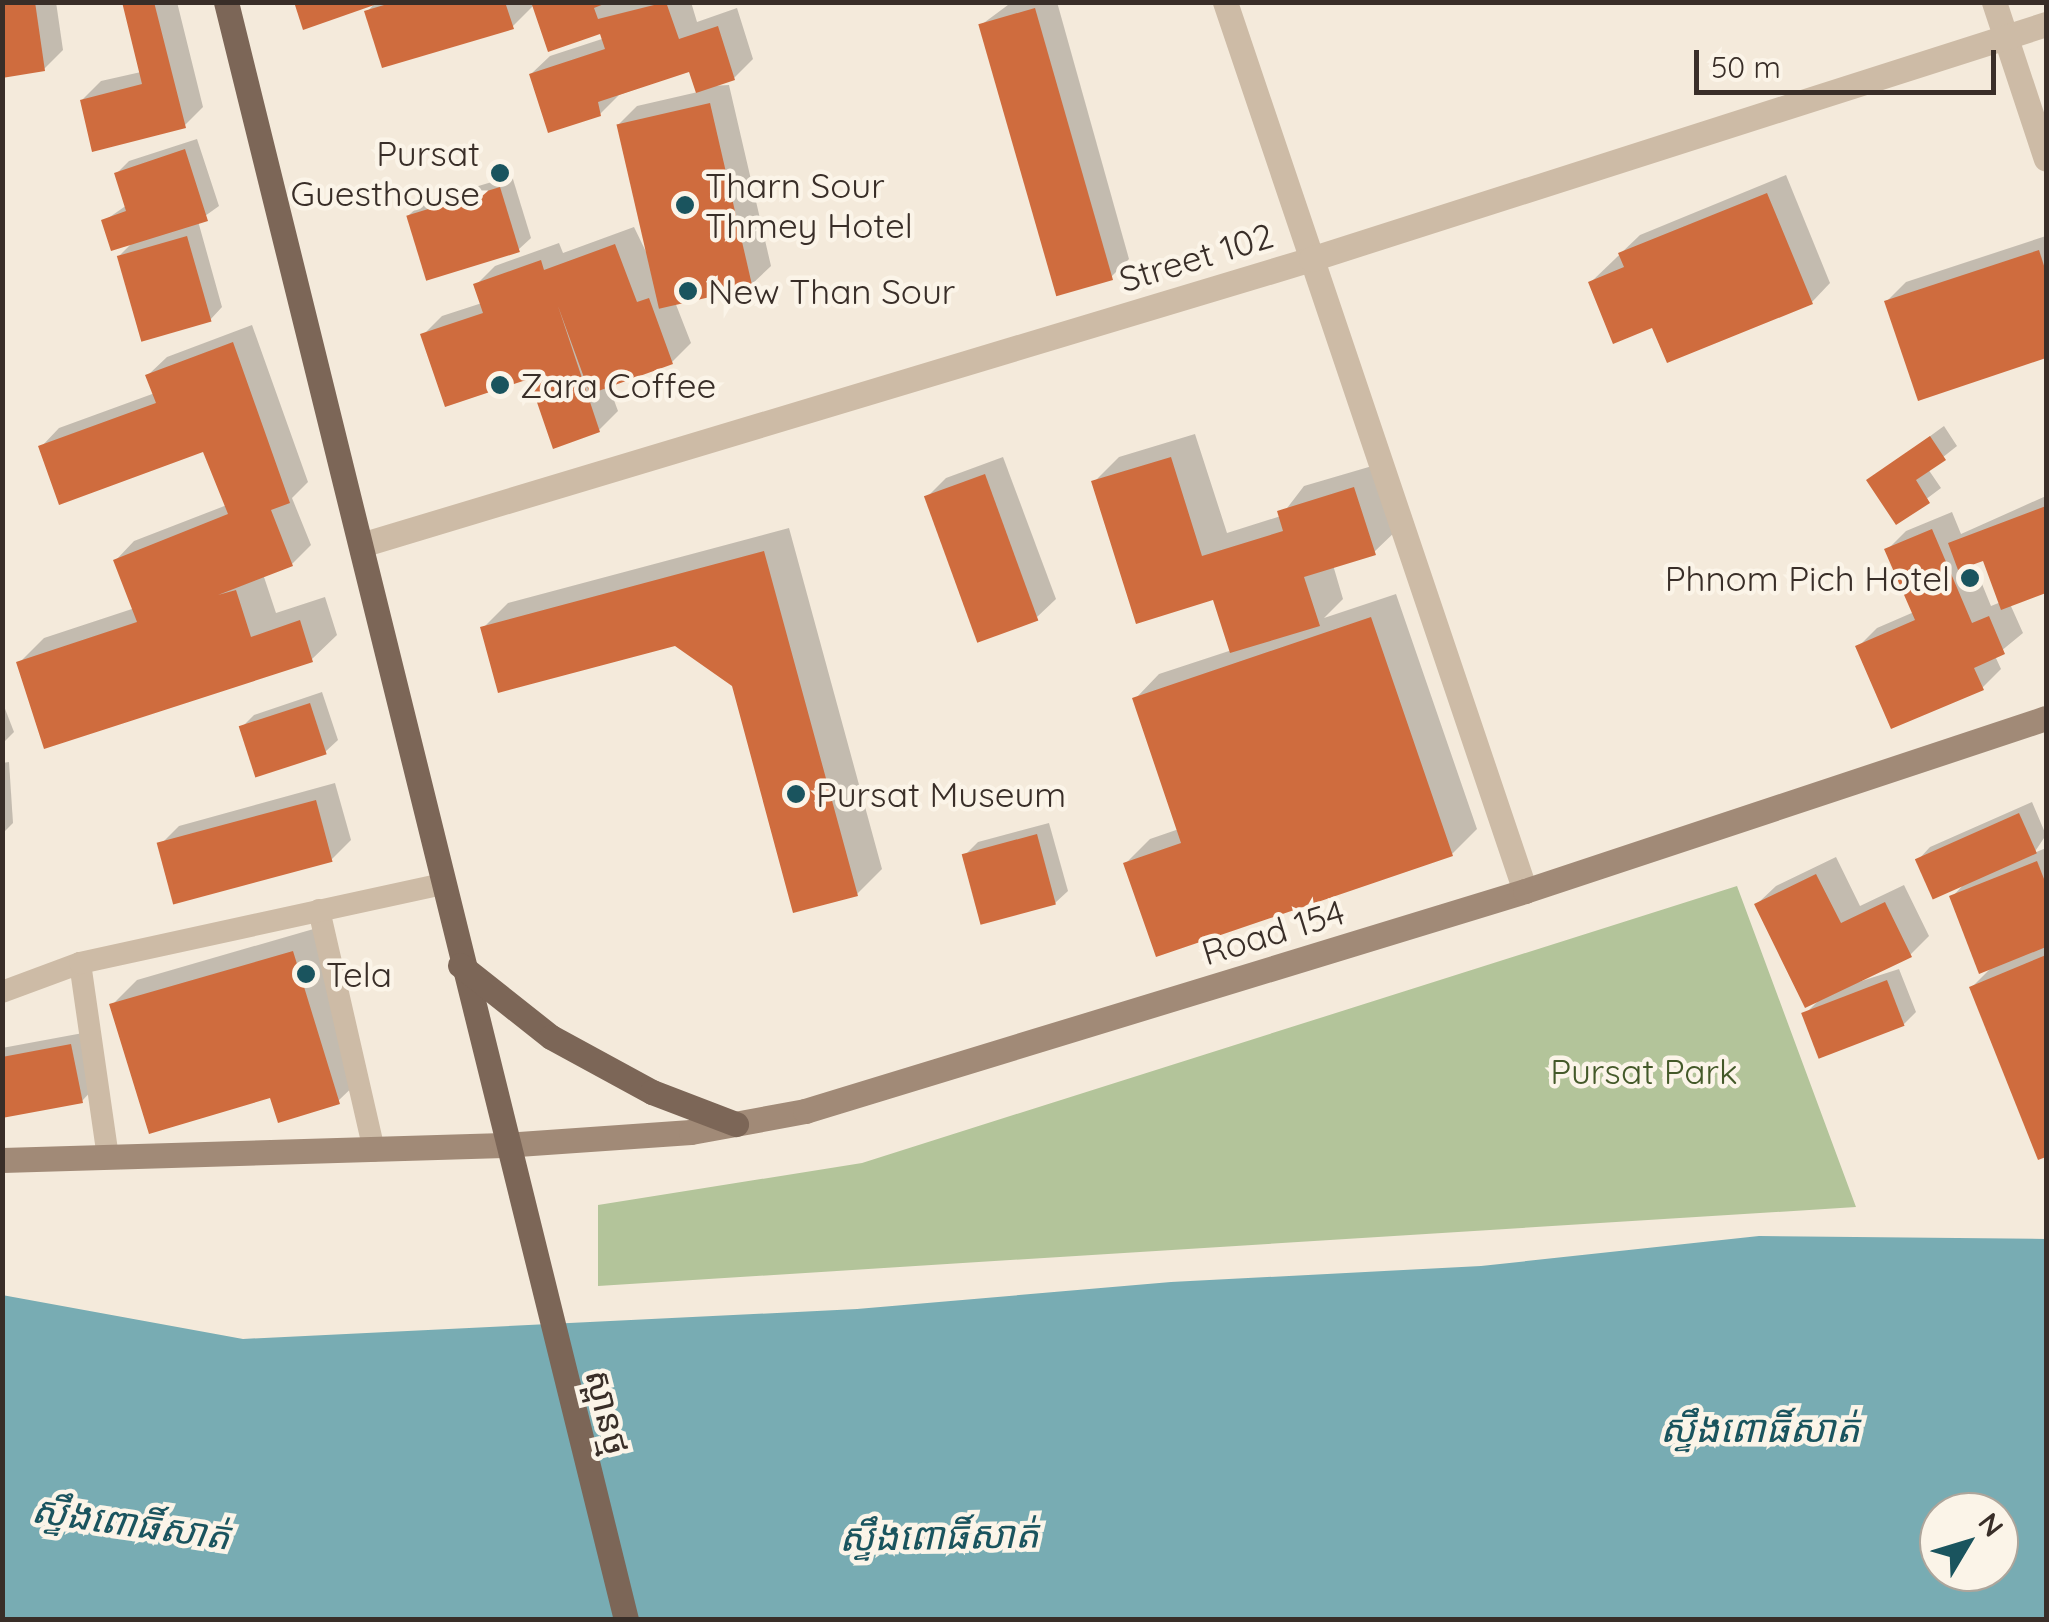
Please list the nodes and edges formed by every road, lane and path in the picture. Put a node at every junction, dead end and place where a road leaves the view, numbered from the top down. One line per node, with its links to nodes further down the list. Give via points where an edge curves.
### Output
1 (226, 2): 8 (main road, ស្ពានថ្ម)
2 (1224, 2): 7 (street)
3 (1994, 2): 5 (street)
4 (2046, 24): 5 (street, Street 102)
5 (2006, 38): 6 (street); 7 (street, Street 102)
6 (2046, 159)
7 (1310, 260): 8 (street, Street 102); 11 (street)
8 (361, 545): 10 (main road, ស្ពានថ្ម)
9 (2046, 718): 11 (main road, Road 154)
10 (441, 884): 12 (lane); 14 (main road, ស្ពានថ្ម)
11 (1525, 892): 16 (main road, Road 154, via 804,1112)
12 (319, 910): 13 (lane); 18 (lane)
13 (80, 963): 15 (lane); 19 (lane)
14 (460, 964): 16 (main road, via 551,1037 652,1092); 17 (main road, ស្ពានថ្ម)
15 (2, 992)
16 (736, 1124): 17 (main road, Road 154)
17 (504, 1145): 18 (main road, Road 154); 21 (main road, ស្ពានថ្ម)
18 (374, 1151): 19 (main road, Road 154)
19 (108, 1158): 20 (main road, Road 154)
20 (2, 1160)
21 (626, 1620)

